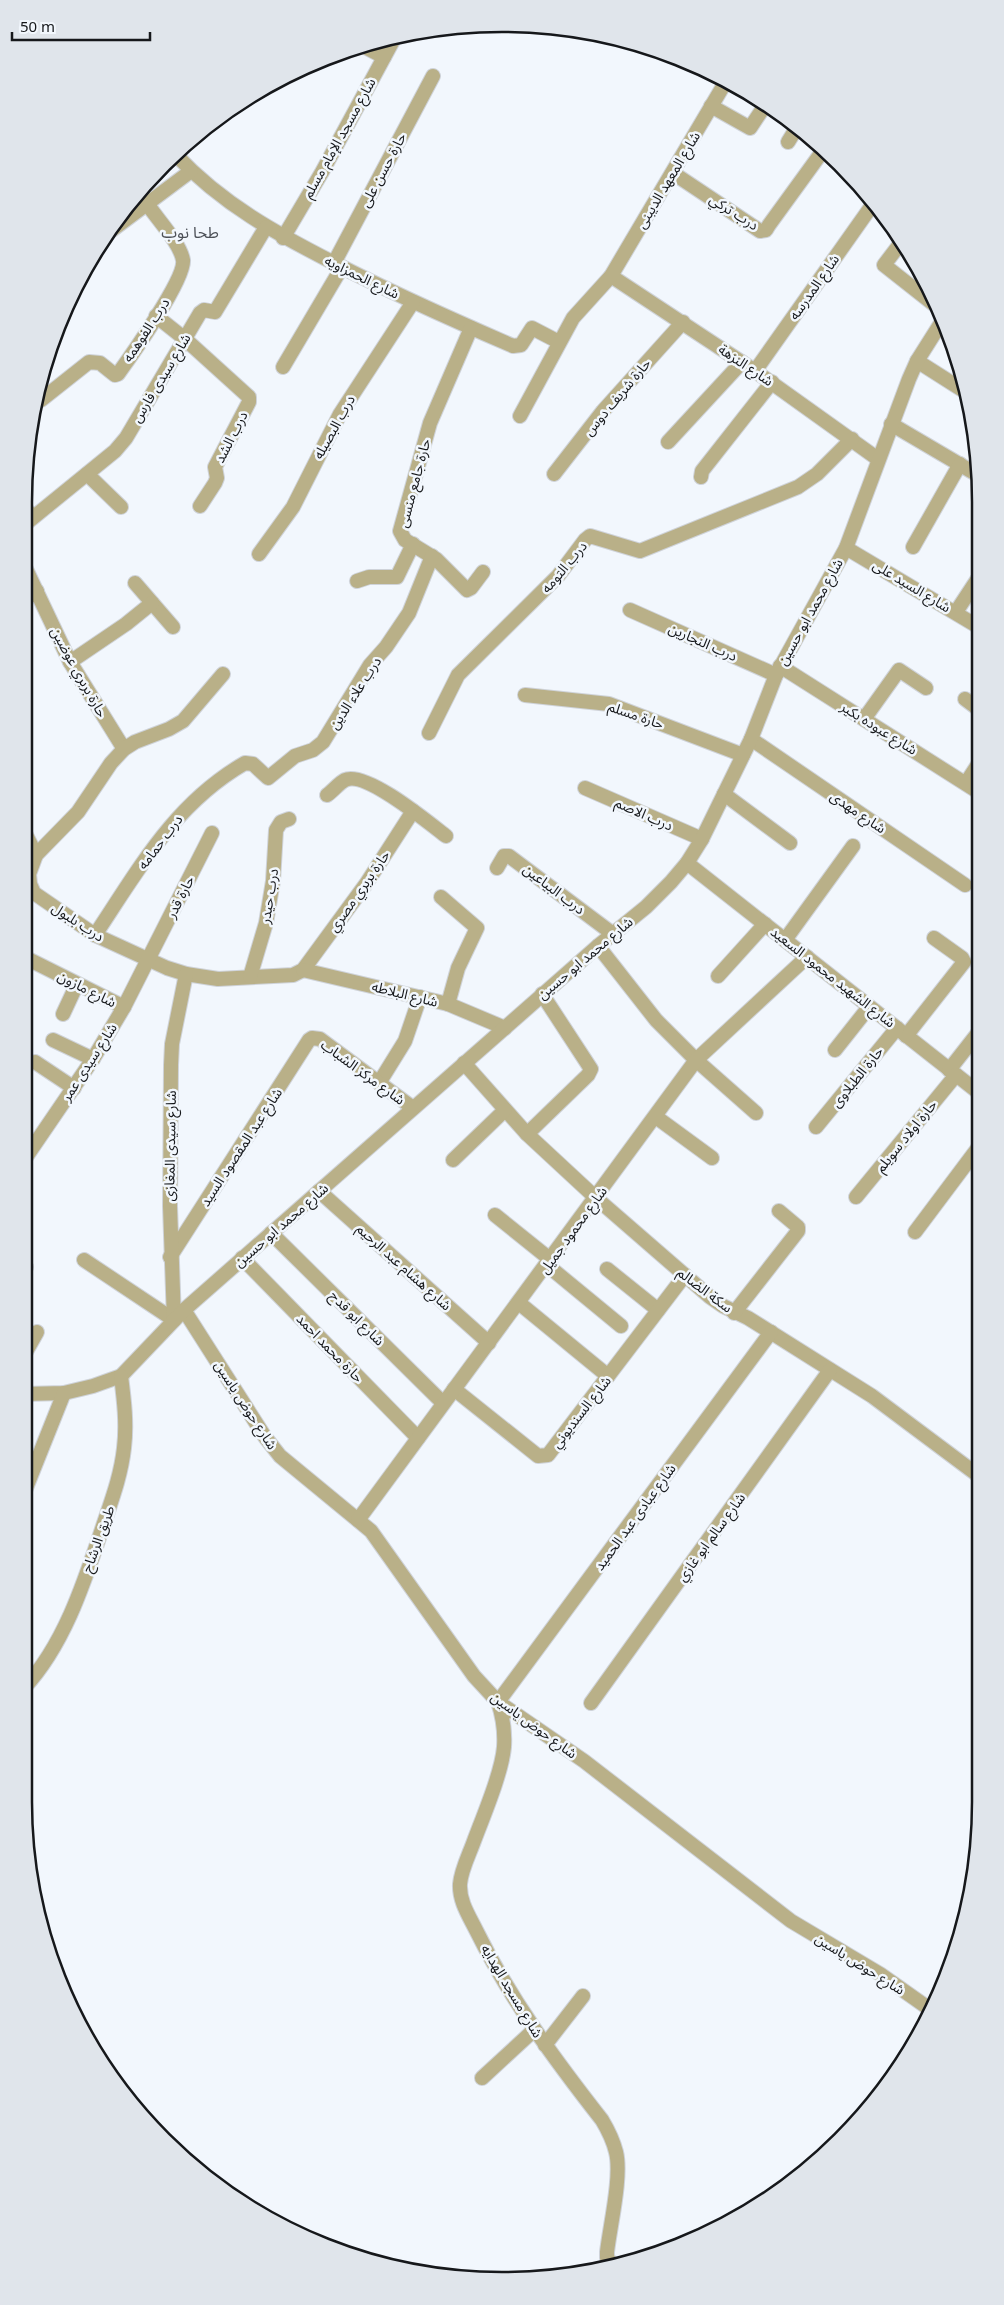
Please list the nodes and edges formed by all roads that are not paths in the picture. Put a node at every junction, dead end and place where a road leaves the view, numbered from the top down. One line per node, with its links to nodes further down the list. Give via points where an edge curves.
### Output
1 (390, 46): 3 (street, شارع مسجد الإمام مسلم)
2 (372, 51): 3 (street)
3 (384, 57): 17 (street, شارع مسجد الإمام مسلم)
4 (434, 76): 19 (street, حارة حسن على)
5 (722, 87): 6 (street, شارع المعهد الديبنى)
6 (711, 106): 7 (street, via 750,128); 13 (street, شارع المعهد الديبنى)
7 (761, 111)
8 (793, 134): 9 (street)
9 (788, 142)
10 (819, 156): 13 (street, درب تركي, via 766,230 760,231)
11 (181, 160): 12 (street, شارع الحمزاويه)
12 (191, 171): 14 (street); 16 (street, شارع الحمزاويه, via 235,207)
13 (673, 172): 20 (street, شارع المعهد الديبنى)
14 (138, 207): 23 (street, درب الفوهمه, via 179,250 183,263)
15 (869, 210): 32 (street, شارع المدرسه)
16 (266, 227): 17 (street, شارع الحمزاويه); 27 (street, شارع سيدى فارس, via 215,312 202,311)
17 (283, 238): 19 (street, شارع الحمزاويه)
18 (897, 248): 21 (street, via 884,265)
19 (338, 265): 22 (street, شارع الحمزاويه); 31 (street, حارة حسن على)
20 (611, 276): 24 (street, شارع النزهة); 28 (street, شارع المعهد الديبنى, via 572,318)
21 (924, 297)
22 (413, 302): 25 (street, شارع الحمزاويه); 52 (street, درب البصيله, via 340,414 293,507)
23 (156, 316): 27 (street, درب الشد); 35 (street, درب الفوهمه, via 118,374 100,364 88,362)
24 (683, 322): 29 (street, شارع النزهة); 44 (street, حارة شريف دوس, via 603,411)
25 (471, 328): 28 (street, شارع الحمزاويه, via 513,346 521,345 532,328); 49 (street, حارة جامع منسى, via 430,423 402,519 402,536)
26 (938, 328): 30 (street, شارع محمد ابو حسين)
27 (186, 339): 43 (street, شارع سيدى فارس, via 126,438); 46 (street, درب الشد, via 249,397 215,467 215,483)
28 (559, 342): 36 (street, شارع المعهد الديبنى)
29 (742, 362): 32 (street, شارع النزهة); 39 (street)
30 (917, 362): 34 (street); 37 (street, شارع محمد ابو حسين)
31 (283, 367)
32 (755, 371): 33 (street, شارع النزهة)
33 (772, 382): 38 (street, شارع النزهة); 45 (street, via 702,471)
34 (957, 387)
35 (45, 397)
36 (520, 416)
37 (890, 424): 40 (street, شارع محمد ابو حسين); 41 (street)
38 (852, 439): 40 (street, شارع النزهة); 74 (street, درب التومه, via 817,474 798,487 640,551 590,536 558,576 458,675)
39 (668, 442)
40 (878, 459): 51 (street, شارع محمد ابو حسين)
41 (960, 464): 42 (street); 50 (street)
42 (970, 470)
43 (87, 474): 47 (street); 48 (street, شارع سيدى فارس)
44 (554, 474)
45 (701, 477)
46 (200, 506)
47 (121, 507)
48 (32, 513)
49 (414, 544): 53 (street, حارة جامع منسى); 55 (street, via 397,577)
50 (913, 547)
51 (846, 548): 63 (street, شارع السيد على); 67 (street, شارع محمد ابو حسين)
52 (259, 554)
53 (432, 556): 54 (street, حارة جامع منسى, via 467,590); 78 (street, درب علاء الدين, via 409,612 370,665 323,742 313,750 295,756 268,778 253,764)
54 (483, 572)
55 (357, 580)
56 (32, 581): 59 (street, حارة بربري عوضين)
57 (135, 582): 61 (street)
58 (972, 586): 63 (street)
59 (37, 591): 60 (street); 66 (street, حارة بربري عوضين)
60 (32, 594)
61 (152, 603): 65 (street); 66 (street)
62 (630, 610): 67 (street, درب النجارين)
63 (956, 612): 64 (street, شارع السيد على)
64 (972, 623)
65 (173, 627)
66 (70, 662): 76 (street, حارة بربري عوضين)
67 (778, 670): 73 (street, شارع عبوده بكير); 75 (street, شارع محمد ابو حسين)
68 (223, 674): 76 (street, via 183,721)
69 (926, 688): 73 (street, via 899,670)
70 (525, 695): 77 (street, حارة مسلم, via 609,704)
71 (965, 699): 72 (street)
72 (972, 704)
73 (864, 719): 79 (street, شارع عبوده بكير)
74 (429, 733)
75 (751, 739): 77 (street, شارع محمد ابو حسين); 96 (street, شارع مهدى)
76 (124, 749): 91 (street, via 78,812)
77 (743, 755): 81 (street, شارع محمد ابو حسين)
78 (242, 765): 100 (street, درب حمامه, via 187,807 170,825)
79 (971, 787)
80 (586, 788): 87 (street, درب الاصم)
81 (724, 794): 87 (street, شارع محمد ابو حسين); 88 (street)
82 (327, 795): 83 (street, via 346,779 355,779 367,782)
83 (413, 811): 86 (street); 107 (street, حارة بربري مصري, via 366,884)
84 (289, 819): 110 (street, درب حيدر, via 281,822 276,830 266,923)
85 (212, 833): 105 (street, حارة قدر)
86 (446, 836)
87 (702, 839): 92 (street, شارع محمد ابو حسين)
88 (790, 843)
89 (853, 846): 102 (street)
90 (32, 847): 91 (street)
91 (36, 855): 93 (street, درب بلبول)
92 (687, 862): 98 (street, شارع الشهيد محمود السعيد); 99 (street, شارع محمد ابو حسين, via 646,907)
93 (32, 866)
94 (497, 868): 99 (street, درب البياعين, via 504,856 509,856)
95 (32, 885): 100 (street, درب بلبول, via 34,893)
96 (965, 885)
97 (441, 897): 114 (street, via 476,928 458,968)
98 (765, 924): 102 (street, شارع الشهيد محمود السعيد); 109 (street)
99 (613, 934): 103 (street, شارع محمد ابو حسين)
100 (95, 936): 105 (street, درب بلبول)
101 (934, 938): 119 (street, حارة الطبلاوى, via 964,962)
102 (784, 940): 104 (street, شارع الشهيد محمود السعيد)
103 (598, 946): 112 (street, شارع محمد ابو حسين); 125 (street, via 656,1020)
104 (807, 957): 116 (street, شارع الشهيد محمود السعيد); 125 (street, شارع محمود جميل)
105 (148, 960): 108 (street, درب بلبول); 115 (street, شارع سيدى عمر)
106 (32, 961): 111 (street, شارع مازون)
107 (303, 970): 110 (street, درب بلبول, via 287,976); 113 (street, شارع البلاطه)
108 (186, 974): 110 (street, درب بلبول); 149 (street, شارع سيدى المغازى, via 172,1044)
109 (718, 976)
110 (250, 977)
111 (77, 984): 115 (street, شارع مازون); 117 (street)
112 (542, 994): 118 (street, شارع محمد ابو حسين); 137 (street, via 591,1070)
113 (420, 997): 114 (street, شارع البلاطه); 129 (street, via 405,1041)
114 (448, 1004): 118 (street, شارع البلاطه)
115 (124, 1007): 124 (street, شارع سيدى عمر)
116 (870, 1007): 119 (street, شارع الشهيد محمود السعيد); 123 (street)
117 (62, 1014)
118 (505, 1028): 127 (street, شارع محمد ابو حسين)
119 (901, 1032): 128 (street, شارع الشهيد محمود السعيد); 136 (street, حارة الطبلاوى)
120 (312, 1038): 129 (street, شارع مركز الشباب, via 320,1039); 149 (street, شارع عبد المقصود السيد)
121 (53, 1040): 124 (street)
122 (972, 1042): 128 (street, حارة اولاد سويلم)
123 (835, 1050)
124 (93, 1060): 131 (street, شارع سيدى عمر)
125 (696, 1060): 134 (street); 135 (street, شارع محمود جميل)
126 (35, 1062): 131 (street)
127 (464, 1063): 132 (street, شارع محمد ابو حسين); 133 (street, سكة الضالم)
128 (953, 1072): 130 (street, شارع الشهيد محمود السعيد); 143 (street, حارة اولاد سويلم)
129 (379, 1083): 132 (street, شارع مركز الشباب)
130 (972, 1087)
131 (74, 1088): 138 (street, شارع سيدى عمر)
132 (413, 1108): 142 (street, شارع محمد ابو حسين)
133 (505, 1110): 137 (street, سكة الضالم); 141 (street)
134 (756, 1113)
135 (656, 1117): 140 (street); 144 (street, شارع محمود جميل)
136 (816, 1127)
137 (527, 1134): 144 (street, سكة الضالم)
138 (32, 1148)
139 (972, 1156): 147 (street)
140 (712, 1158)
141 (453, 1160)
142 (320, 1191): 148 (street, شارع محمد ابو حسين); 164 (street, شارع هشام عبد الرحيم)
143 (856, 1197)
144 (596, 1198): 152 (street, شارع محمود جميل); 154 (street, سكة الضالم)
145 (779, 1211): 158 (street, via 798,1227 798,1231)
146 (495, 1215): 152 (street)
147 (915, 1232)
148 (272, 1233): 150 (street, شارع محمد ابو حسين); 171 (street, شارع ابو قدح)
149 (170, 1257): 159 (street, شارع سيدى المغازى)
150 (242, 1258): 156 (street, شارع محمد ابو حسين); 172 (street, حارة محمد احمد)
151 (84, 1260): 159 (street)
152 (549, 1262): 155 (street, شارع محمود جميل); 160 (street)
153 (607, 1269): 157 (street)
154 (685, 1275): 157 (street, شارع السنديوني); 158 (street, سكة الضالم)
155 (519, 1303): 164 (street, شارع محمود جميل); 167 (street)
156 (184, 1310): 159 (street, شارع محمد ابو حسين); 175 (street, شارع حوض ياسين, via 280,1456)
157 (658, 1310): 167 (street, شارع السنديوني)
158 (734, 1313): 162 (street, سكة الضالم)
159 (174, 1320): 166 (street, شارع محمد ابو حسين)
160 (621, 1326)
161 (37, 1332): 163 (street)
162 (771, 1332): 165 (street, سكة الضالم); 177 (street, شارع عبادى عبد الحميد)
163 (32, 1341)
164 (489, 1343): 168 (street, شارع محمود جميل)
165 (830, 1370): 173 (street, سكة الضالم, via 894,1412); 178 (street, شارع سالم ابو غازي)
166 (122, 1376): 169 (street); 176 (street, طريق الرشاح, via 124,1448 118,1484 70,1613 54,1646)
167 (608, 1376): 168 (street, شارع السنديوني, via 548,1455 543,1457)
168 (454, 1389): 171 (street, شارع محمود جميل)
169 (64, 1393): 170 (street); 174 (street)
170 (32, 1394)
171 (443, 1404): 172 (street, شارع محمود جميل)
172 (418, 1438): 175 (street, شارع محمود جميل)
173 (972, 1471)
174 (32, 1473)
175 (358, 1520): 177 (street, شارع حوض ياسين, via 371,1531 474,1676)
176 (32, 1677)
177 (498, 1702): 180 (street, شارع حوض ياسين, via 584,1761 791,1920 880,1974); 181 (street, شارع مسجد الهدايه, via 503,1718 504,1749 484,1815 462,1871 461,1897 489,1957)
178 (591, 1703)
179 (583, 1996): 182 (street)
180 (925, 2006)
181 (534, 2030): 182 (street, شارع مسجد الهدايه); 183 (street)
182 (545, 2045): 184 (street, شارع مسجد الهدايه, via 602,2120 617,2154)
183 (482, 2078)
184 (609, 2260)

